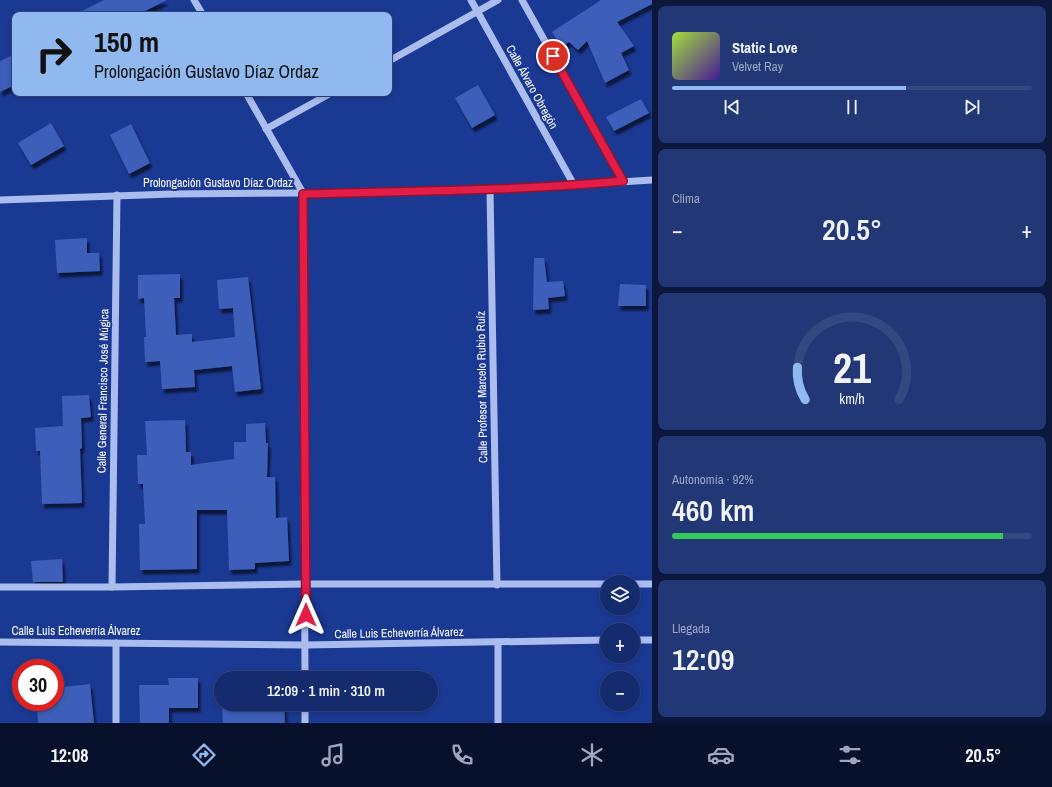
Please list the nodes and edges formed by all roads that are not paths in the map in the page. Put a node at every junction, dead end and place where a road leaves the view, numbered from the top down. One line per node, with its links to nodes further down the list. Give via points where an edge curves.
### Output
1 (194, 0): 5 (street)
2 (471, 0): 6 (street, Calle Álvaro Obregón)
3 (498, 0): 6 (street)
4 (522, 0): 12 (street)
5 (200, 12)
6 (477, 12): 7 (street); 13 (street, Calle Álvaro Obregón)
7 (392, 59)
8 (248, 96): 10 (street)
9 (326, 96): 10 (street)
10 (266, 129): 15 (street)
11 (652, 180): 12 (street, Prolongación Gustavo Díaz Ordaz)
12 (623, 181): 13 (street, Prolongación Gustavo Díaz Ordaz)
13 (574, 186): 14 (street, Prolongación Gustavo Díaz Ordaz)
14 (490, 190): 15 (street, Prolongación Gustavo Díaz Ordaz); 22 (street, Calle Profesor Marcelo Rubio Ruíz)
15 (303, 194): 16 (street, Prolongación Gustavo Díaz Ordaz); 18 (street)
16 (117, 195): 17 (street, Prolongación Gustavo Díaz Ordaz); 24 (street, Calle General Francisco José Múgica)
17 (0, 200)
18 (306, 584): 22 (street); 24 (street); 31 (street)
19 (600, 584): 22 (street)
20 (640, 584): 21 (street)
21 (652, 584)
22 (497, 585)
23 (0, 587): 24 (street)
24 (112, 587)
25 (600, 640): 29 (street, Calle Luis Echeverría Álvarez)
26 (640, 640): 27 (street)
27 (652, 640)
28 (0, 642): 30 (street, Calle Luis Echeverría Álvarez)
29 (498, 642): 31 (street, Calle Luis Echeverría Álvarez); 36 (street)
30 (116, 643): 31 (street, Calle Luis Echeverría Álvarez); 34 (street)
31 (305, 646): 32 (street)
32 (305, 671)
33 (305, 711): 35 (street)
34 (116, 723)
35 (305, 723)
36 (498, 723)

